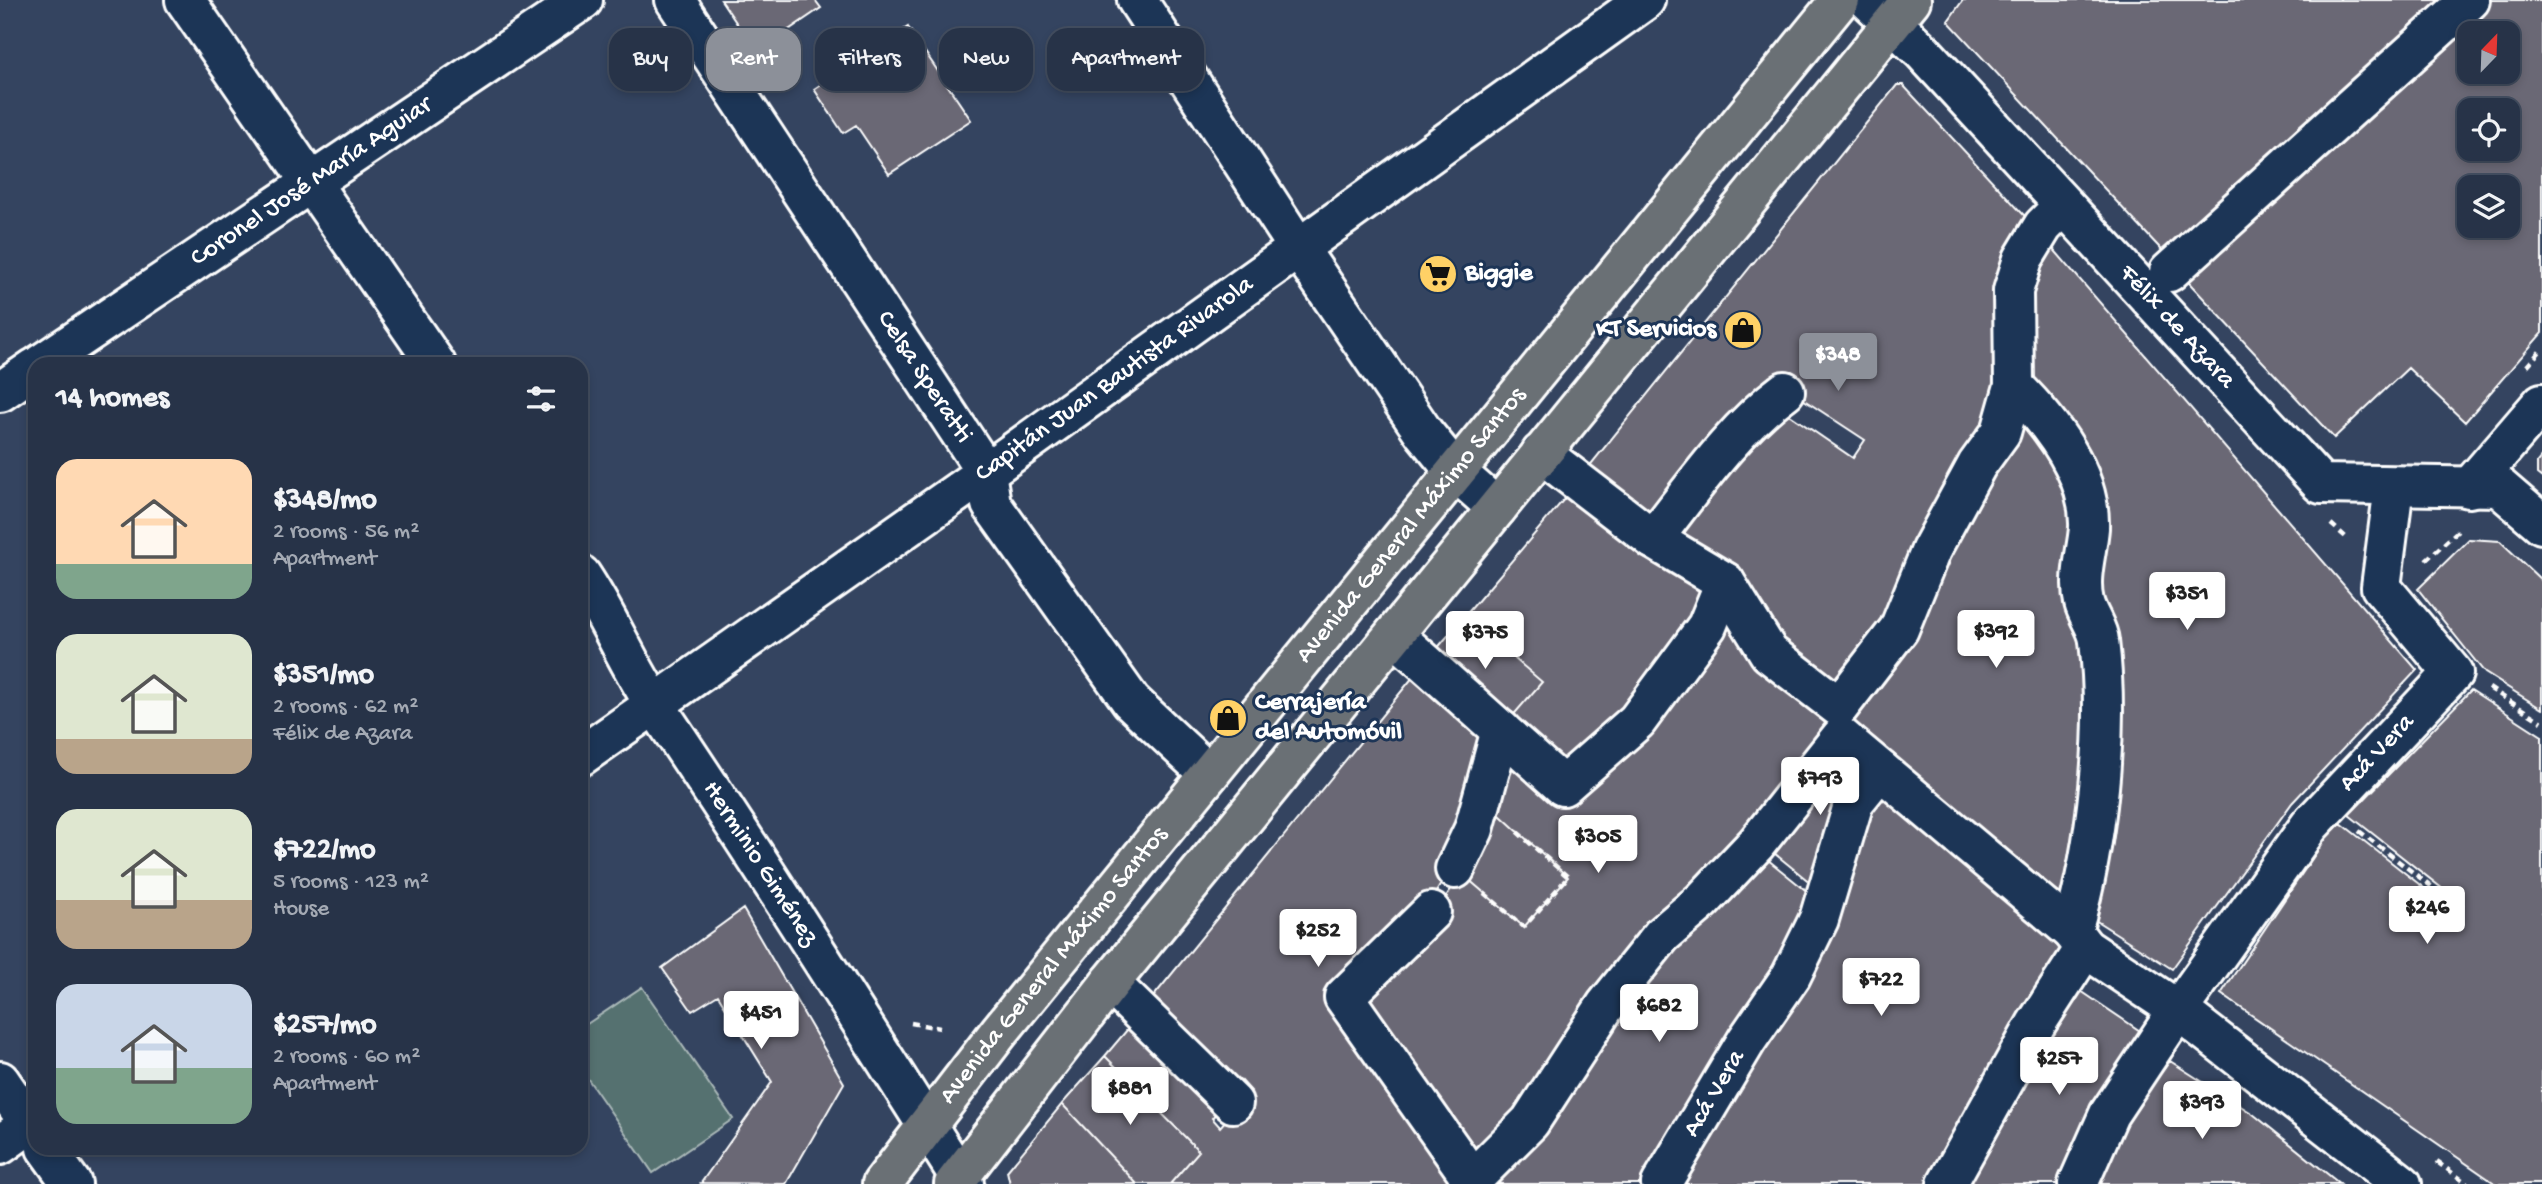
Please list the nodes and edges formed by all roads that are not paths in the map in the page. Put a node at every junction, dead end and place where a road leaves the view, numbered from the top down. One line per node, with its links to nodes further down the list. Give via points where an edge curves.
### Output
1 (185, 0): 9 (street)
2 (583, 0): 9 (street, Coronel José María Aguiar)
3 (675, 0): 22 (street, Celsa Speratti)
4 (1137, 0): 11 (street)
5 (1645, 0): 11 (street, Capitán Juan Bautista Rivarola)
6 (1840, 0): 21 (main road, Avenida General Máximo Santos)
7 (2470, 0): 12 (street)
8 (1890, 8): 10 (street, Félix de Azara, via 1923,52); 20 (main road, Avenida General Máximo Santos)
9 (310, 181): 13 (street, Coronel José María Aguiar); 14 (street)
10 (2063, 206): 16 (street, via 2043,226 2023,259 2013,291); 23 (street, Félix de Azara, via 2320,484)
11 (1297, 246): 21 (street, via 1424,433); 22 (street, Capitán Juan Bautista Rivarola)
12 (2169, 272)
13 (50, 357)
14 (431, 357)
15 (28, 373): 17 (street)
16 (2014, 386): 32 (street, via 2001,432 1931,550 1899,629); 39 (street, via 2046,418 2080,478 2089,515 2082,578 2084,602 2099,638 2103,731)
17 (0, 391)
18 (1785, 391): 27 (street, via 1712,465)
19 (2542, 403): 24 (street)
20 (1541, 453): 25 (main road, Avenida General Máximo Santos); 27 (street)
21 (1455, 471): 25 (street); 36 (main road, Avenida General Máximo Santos)
22 (986, 472): 31 (street, Capitán Juan Bautista Rivarola); 36 (street, Celsa Speratti, via 992,504 1131,701)
23 (2394, 486): 24 (street, Félix de Azara); 41 (street, Acá Vera, via 2381,587 2453,673 2319,816)
24 (2469, 488): 26 (street, Félix de Azara, via 2499,487)
25 (1497, 508): 30 (main road, Avenida General Máximo Santos)
26 (2542, 524)
27 (1653, 538): 28 (street)
28 (1725, 582): 32 (street, via 1769,653); 33 (street, via 1707,626 1637,721 1563,786)
29 (588, 585): 31 (street, Herminio Giménez)
30 (1394, 635): 33 (street); 40 (main road, Avenida General Máximo Santos)
31 (655, 706): 34 (street, Capitán Juan Bautista Rivarola); 44 (street, Herminio Giménez)
32 (1840, 722): 35 (street); 48 (street, via 1756,844 1702,901 1661,935 1606,1005 1531,1122)
33 (1501, 730): 37 (street, via 1482,800)
34 (588, 750)
35 (1881, 770): 39 (street); 51 (street, Acá Vera, via 1854,802 1819,919 1791,976)
36 (1209, 774): 44 (main road, Avenida General Máximo Santos)
37 (1455, 869)
38 (1431, 912): 48 (street, via 1344,997)
39 (2078, 940): 41 (street); 52 (street)
40 (1110, 983): 43 (street); 47 (main road, Avenida General Máximo Santos)
41 (2178, 1010): 53 (street, Acá Vera, via 2109,1114); 54 (street)
42 (0, 1081): 45 (street)
43 (1232, 1104)
44 (927, 1125): 47 (street, Herminio Giménez); 50 (main road, Avenida General Máximo Santos)
45 (28, 1132)
46 (47, 1155): 49 (street)
47 (959, 1182)
48 (1470, 1182)
49 (72, 1184)
50 (882, 1184)
51 (1661, 1184)
52 (1947, 1184)
53 (2078, 1184)
54 (2402, 1184)

